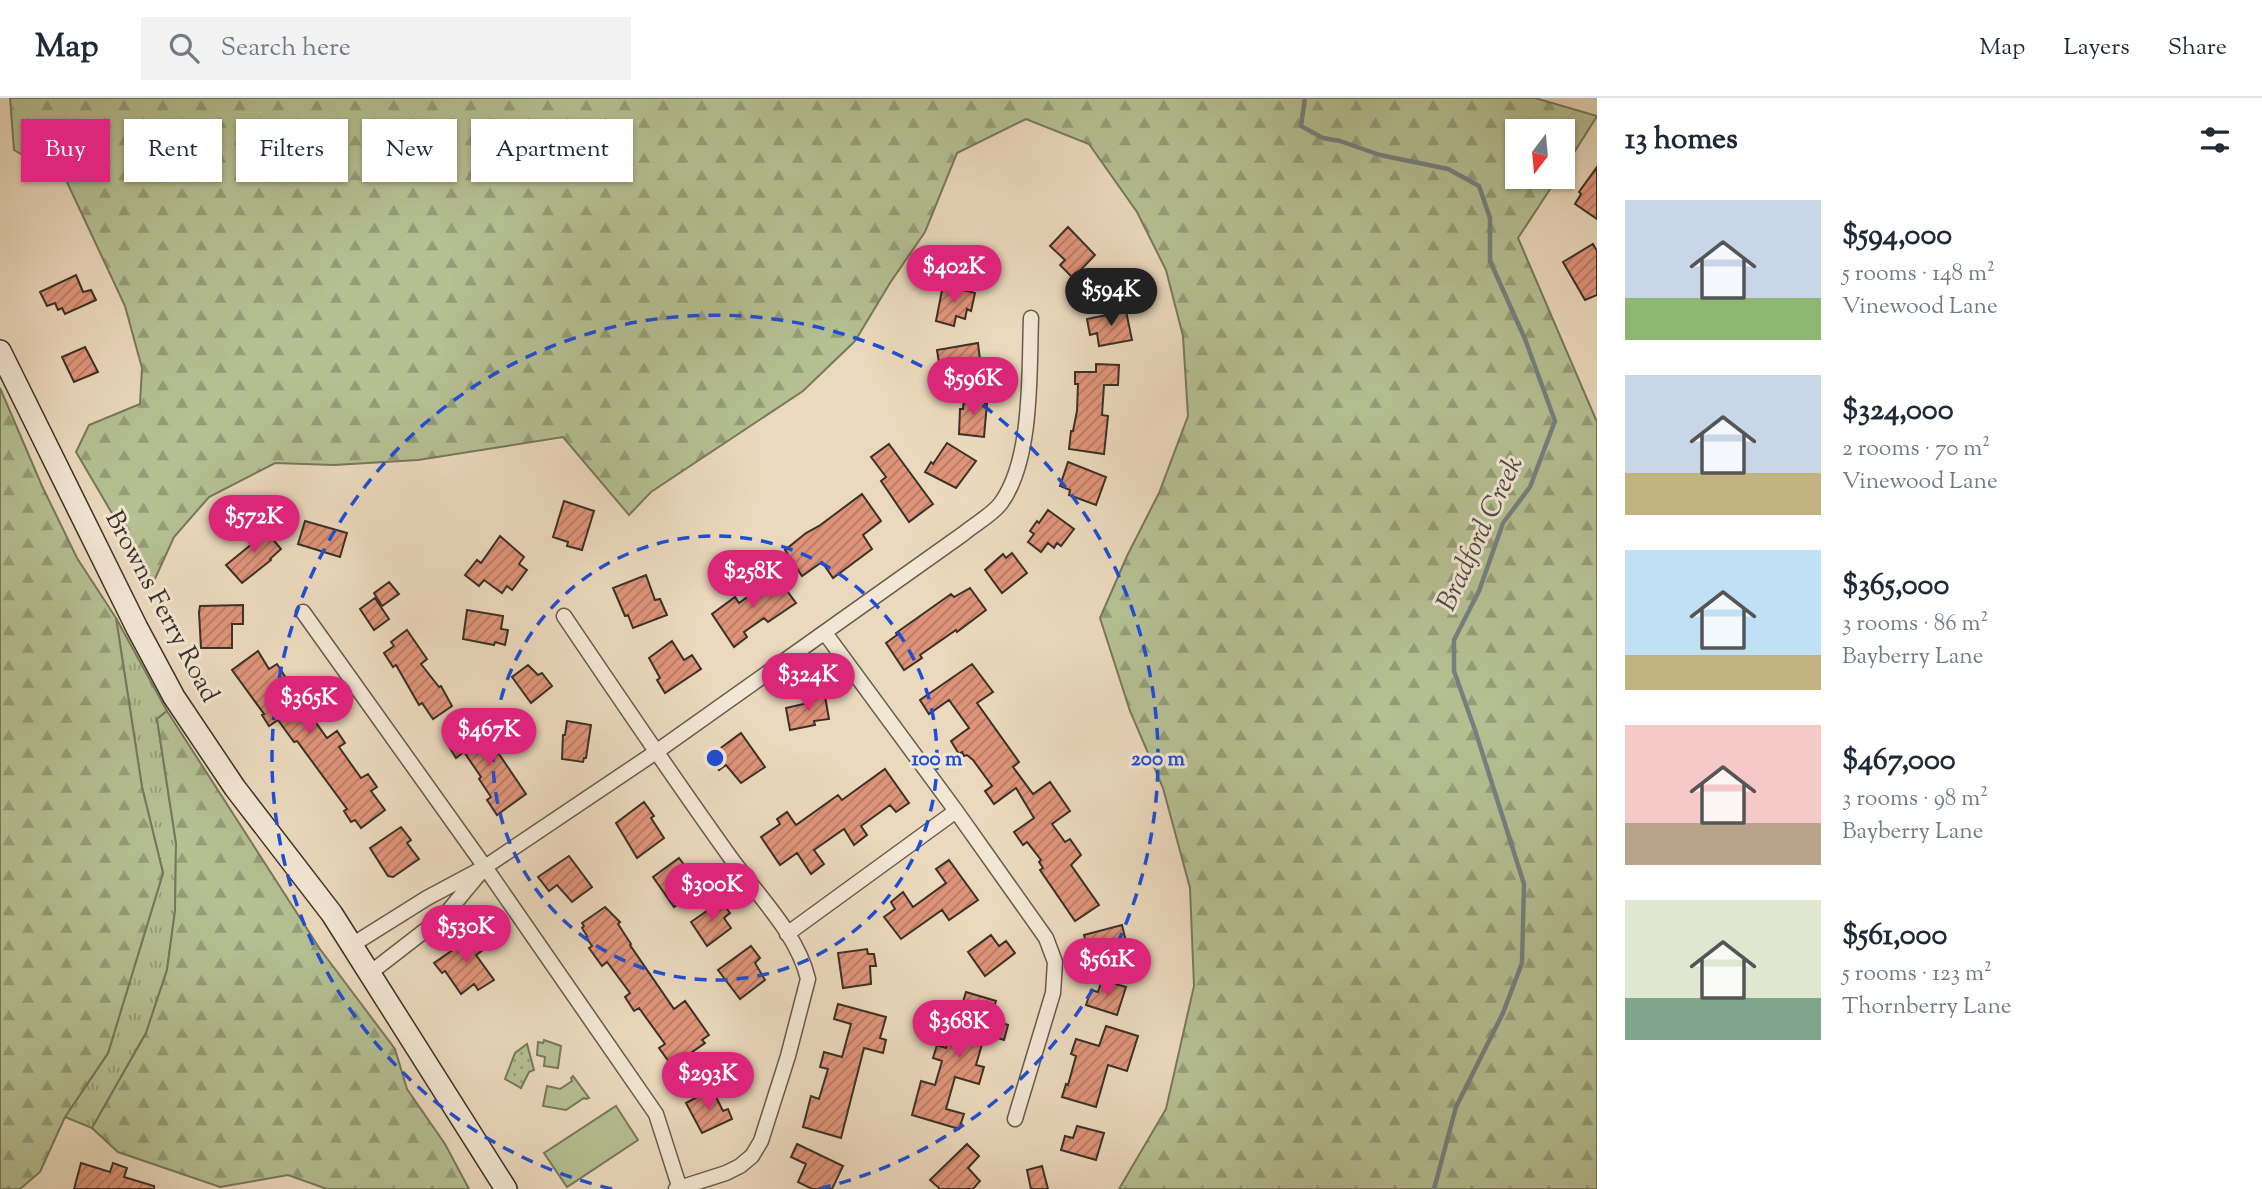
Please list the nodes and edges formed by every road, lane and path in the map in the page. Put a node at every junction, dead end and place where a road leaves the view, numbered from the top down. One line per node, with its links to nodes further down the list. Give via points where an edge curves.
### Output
1 (1031, 318): 5 (street, via 1026,423 1019,466 1000,503)
2 (0, 351): 10 (street, Browns Ferry Road, via 174,697 235,788)
3 (303, 612): 8 (street)
4 (564, 617): 6 (street)
5 (825, 633): 6 (street); 7 (street)
6 (656, 752): 8 (street); 9 (street)
7 (956, 811): 9 (street); 12 (street, via 1046,938 1055,962 1053,993)
8 (485, 867): 10 (street); 11 (street, via 445,915); 13 (street, via 656,1114)
9 (787, 934): 13 (street, via 808,979 761,1141 740,1166)
10 (352, 945): 11 (street, Browns Ferry Road)
11 (370, 973): 14 (street, Browns Ferry Road)
12 (1015, 1119)
13 (678, 1188)
14 (506, 1189)

